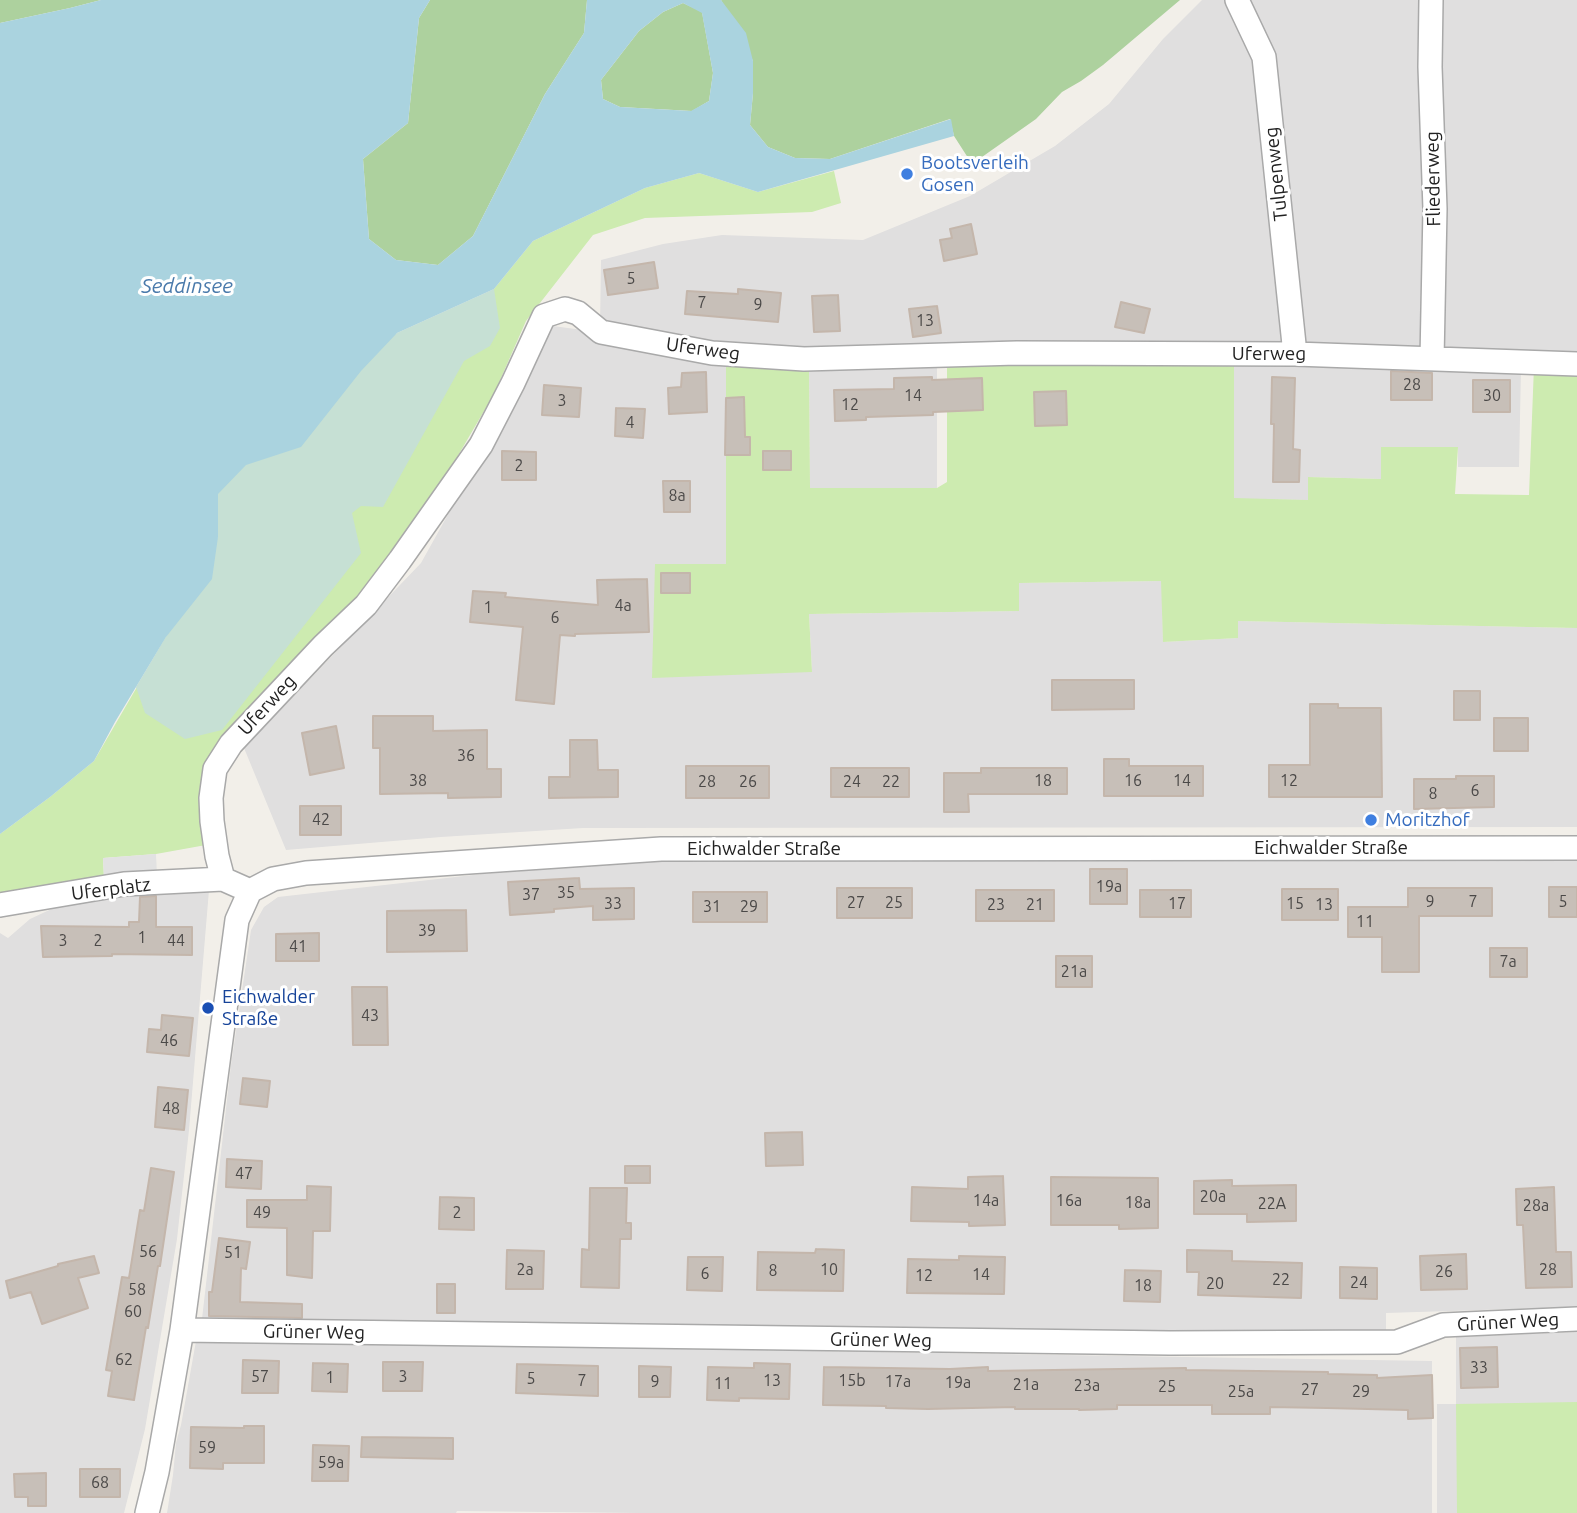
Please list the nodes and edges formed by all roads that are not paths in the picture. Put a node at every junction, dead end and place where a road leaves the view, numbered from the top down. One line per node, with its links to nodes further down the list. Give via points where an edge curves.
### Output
1 (1237, 0): 3 (street, Tulpenweg, via 1264,57)
2 (1431, 0): 4 (street, Fliederweg)
3 (1295, 354): 4 (street, Uferweg); 7 (street, Uferweg, via 1017,353 804,359 712,353 601,332 578,313 565,309 544,316 481,445 400,560 366,605 231,744 215,769 212,821)
4 (1432, 359): 5 (street, Uferweg)
5 (1577, 364)
6 (1577, 848): 8 (street, Eichwalder Straße, via 661,849 306,873 273,879)
7 (223, 879): 8 (street); 9 (street, Uferplatz, via 124,884)
8 (250, 891): 11 (street, via 237,919)
9 (0, 905)
10 (1577, 1319): 11 (street, Grüner Weg, via 1443,1325 1397,1342)
11 (182, 1330): 12 (street)
12 (147, 1513)

